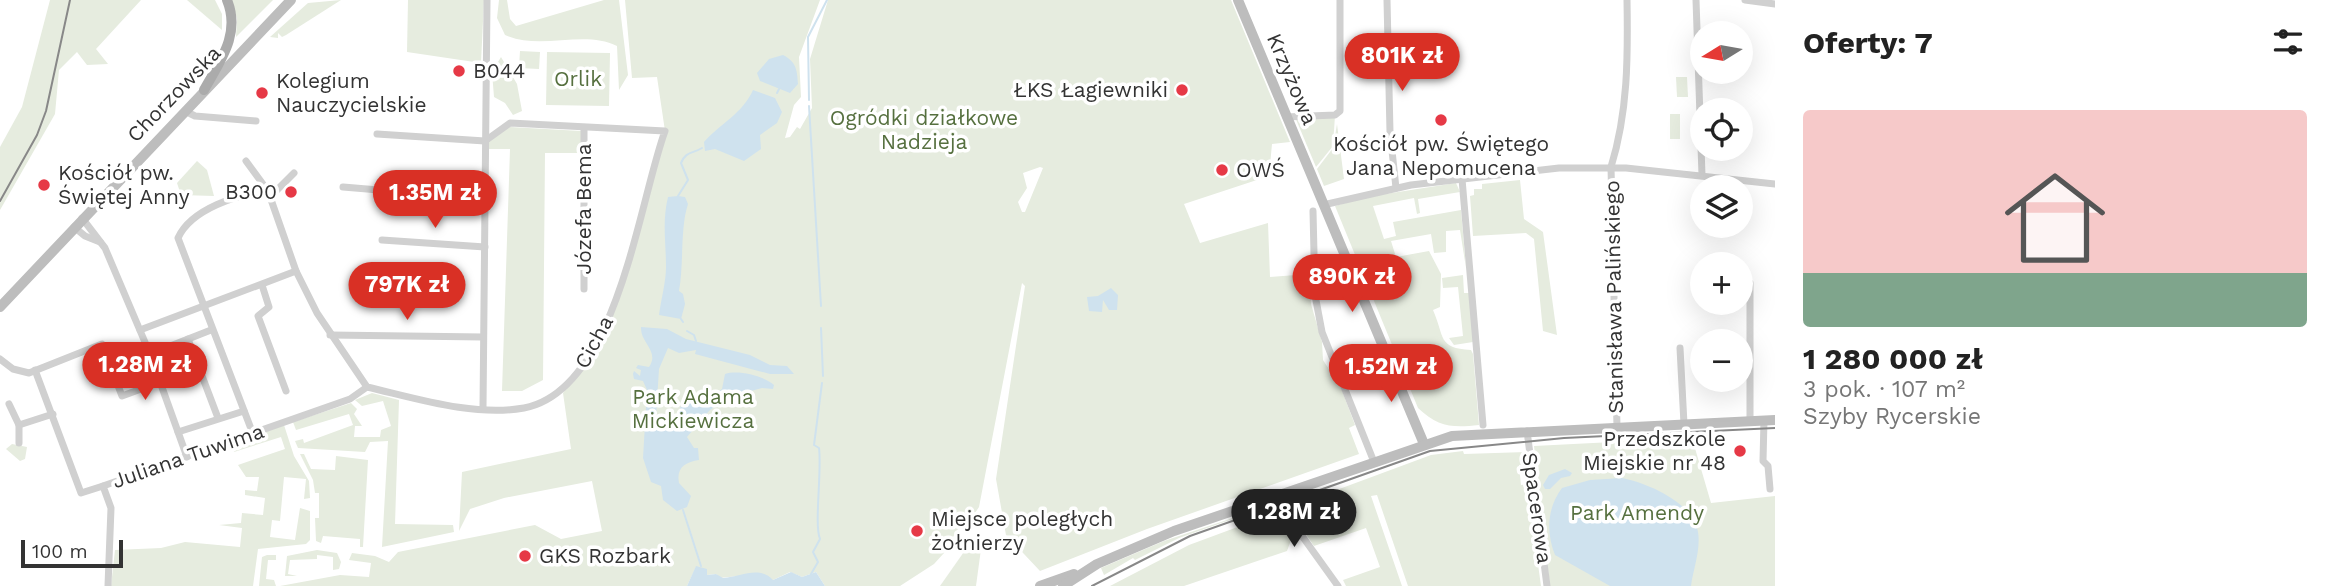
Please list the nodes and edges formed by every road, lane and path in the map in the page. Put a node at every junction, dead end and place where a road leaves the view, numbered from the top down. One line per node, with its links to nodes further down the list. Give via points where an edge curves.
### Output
1 (227, 0): 11 (main road, via 232,12 231,39)
2 (291, 0): 11 (main road, Chorzowska)
3 (487, 0): 17 (street)
4 (1238, 0): 13 (main road, Krzyżowa)
5 (1340, 0): 13 (street, via 1339,111 1335,115)
6 (1387, 0): 26 (street)
7 (1627, 0): 19 (street, Stanisława Palińskiego, via 1628,83)
8 (1696, 0): 21 (street)
9 (1745, 0): 10 (street)
10 (1775, 4)
11 (204, 90): 12 (main road, Chorzowska)
12 (185, 111): 14 (street, via 195,117); 30 (main road, Chorzowska)
13 (1286, 117): 29 (main road, Krzyżowa)
14 (256, 121)
15 (584, 129): 17 (street, Cicha, via 510,124); 36 (street, Józefa Bema); 53 (street, Cicha, via 665,131 613,309 582,368 554,396 523,408)
16 (377, 134): 17 (street)
17 (485, 141): 28 (street)
18 (246, 161): 27 (street)
19 (1611, 167): 21 (street); 22 (street); 62 (street, Stanisława Palińskiego)
20 (294, 173): 27 (street)
21 (1702, 175)
22 (1462, 179): 26 (street); 61 (street)
23 (1753, 181): 24 (street)
24 (1775, 184)
25 (343, 187): 28 (street)
26 (1396, 188): 29 (street)
27 (269, 194): 34 (street); 37 (street, via 219,204 179,235)
28 (486, 199): 33 (street)
29 (1318, 208): 67 (main road, Krzyżowa); 69 (street, Krzyżowa, via 1315,295 1322,332)
30 (78, 222): 32 (street); 32 (street, via 85,236); 38 (main road, Chorzowska)
31 (382, 240): 33 (street)
32 (101, 243): 40 (street)
33 (485, 247): 43 (street)
34 (296, 271): 35 (street); 42 (street)
35 (262, 285): 37 (street); 51 (street, via 269,307 258,316)
36 (584, 289)
37 (202, 306): 40 (street); 41 (street)
38 (0, 307)
39 (1751, 315): 58 (street)
40 (140, 330): 46 (street)
41 (211, 330): 44 (street); 54 (street)
42 (330, 335): 43 (street); 50 (street)
43 (483, 337): 53 (street)
44 (188, 339): 46 (street); 56 (street)
45 (1679, 348): 60 (street)
46 (149, 354): 49 (street)
47 (0, 359): 48 (street, via 22,373)
48 (36, 370): 49 (street, via 102,344 122,396); 55 (street)
49 (160, 382): 64 (street)
50 (367, 387): 53 (street, Cicha, via 434,403); 65 (street, Juliana Tuwima, via 350,399)
51 (286, 391)
52 (9, 404): 59 (street)
53 (483, 408)
54 (244, 411): 56 (street); 65 (street)
55 (53, 414): 59 (street); 71 (street, via 81,493)
56 (218, 418): 64 (street)
57 (1770, 420): 58 (main road); 70 (street, via 1763,461)
58 (1750, 421): 60 (main road)
59 (16, 424): 66 (street)
60 (1684, 424): 62 (main road)
61 (1483, 425)
62 (1618, 427): 63 (main road)
63 (1527, 431): 67 (main road, via 1468,434); 79 (street, Spacerowa)
64 (178, 432): 68 (street)
65 (253, 434): 68 (street, Juliana Tuwima)
66 (19, 443)
67 (1424, 444): 69 (main road)
68 (187, 457): 71 (street, Juliana Tuwima)
69 (1374, 462): 73 (main road)
70 (1772, 466): 72 (street)
71 (103, 485): 75 (street, Juliana Tuwima, via 111,517)
72 (1770, 489)
73 (1277, 496): 74 (main road, via 1174,531); 78 (street)
74 (1087, 569): 76 (main road); 77 (main road)
75 (108, 586)
76 (1040, 586)
77 (1063, 586)
78 (1338, 586)
79 (1547, 586)

